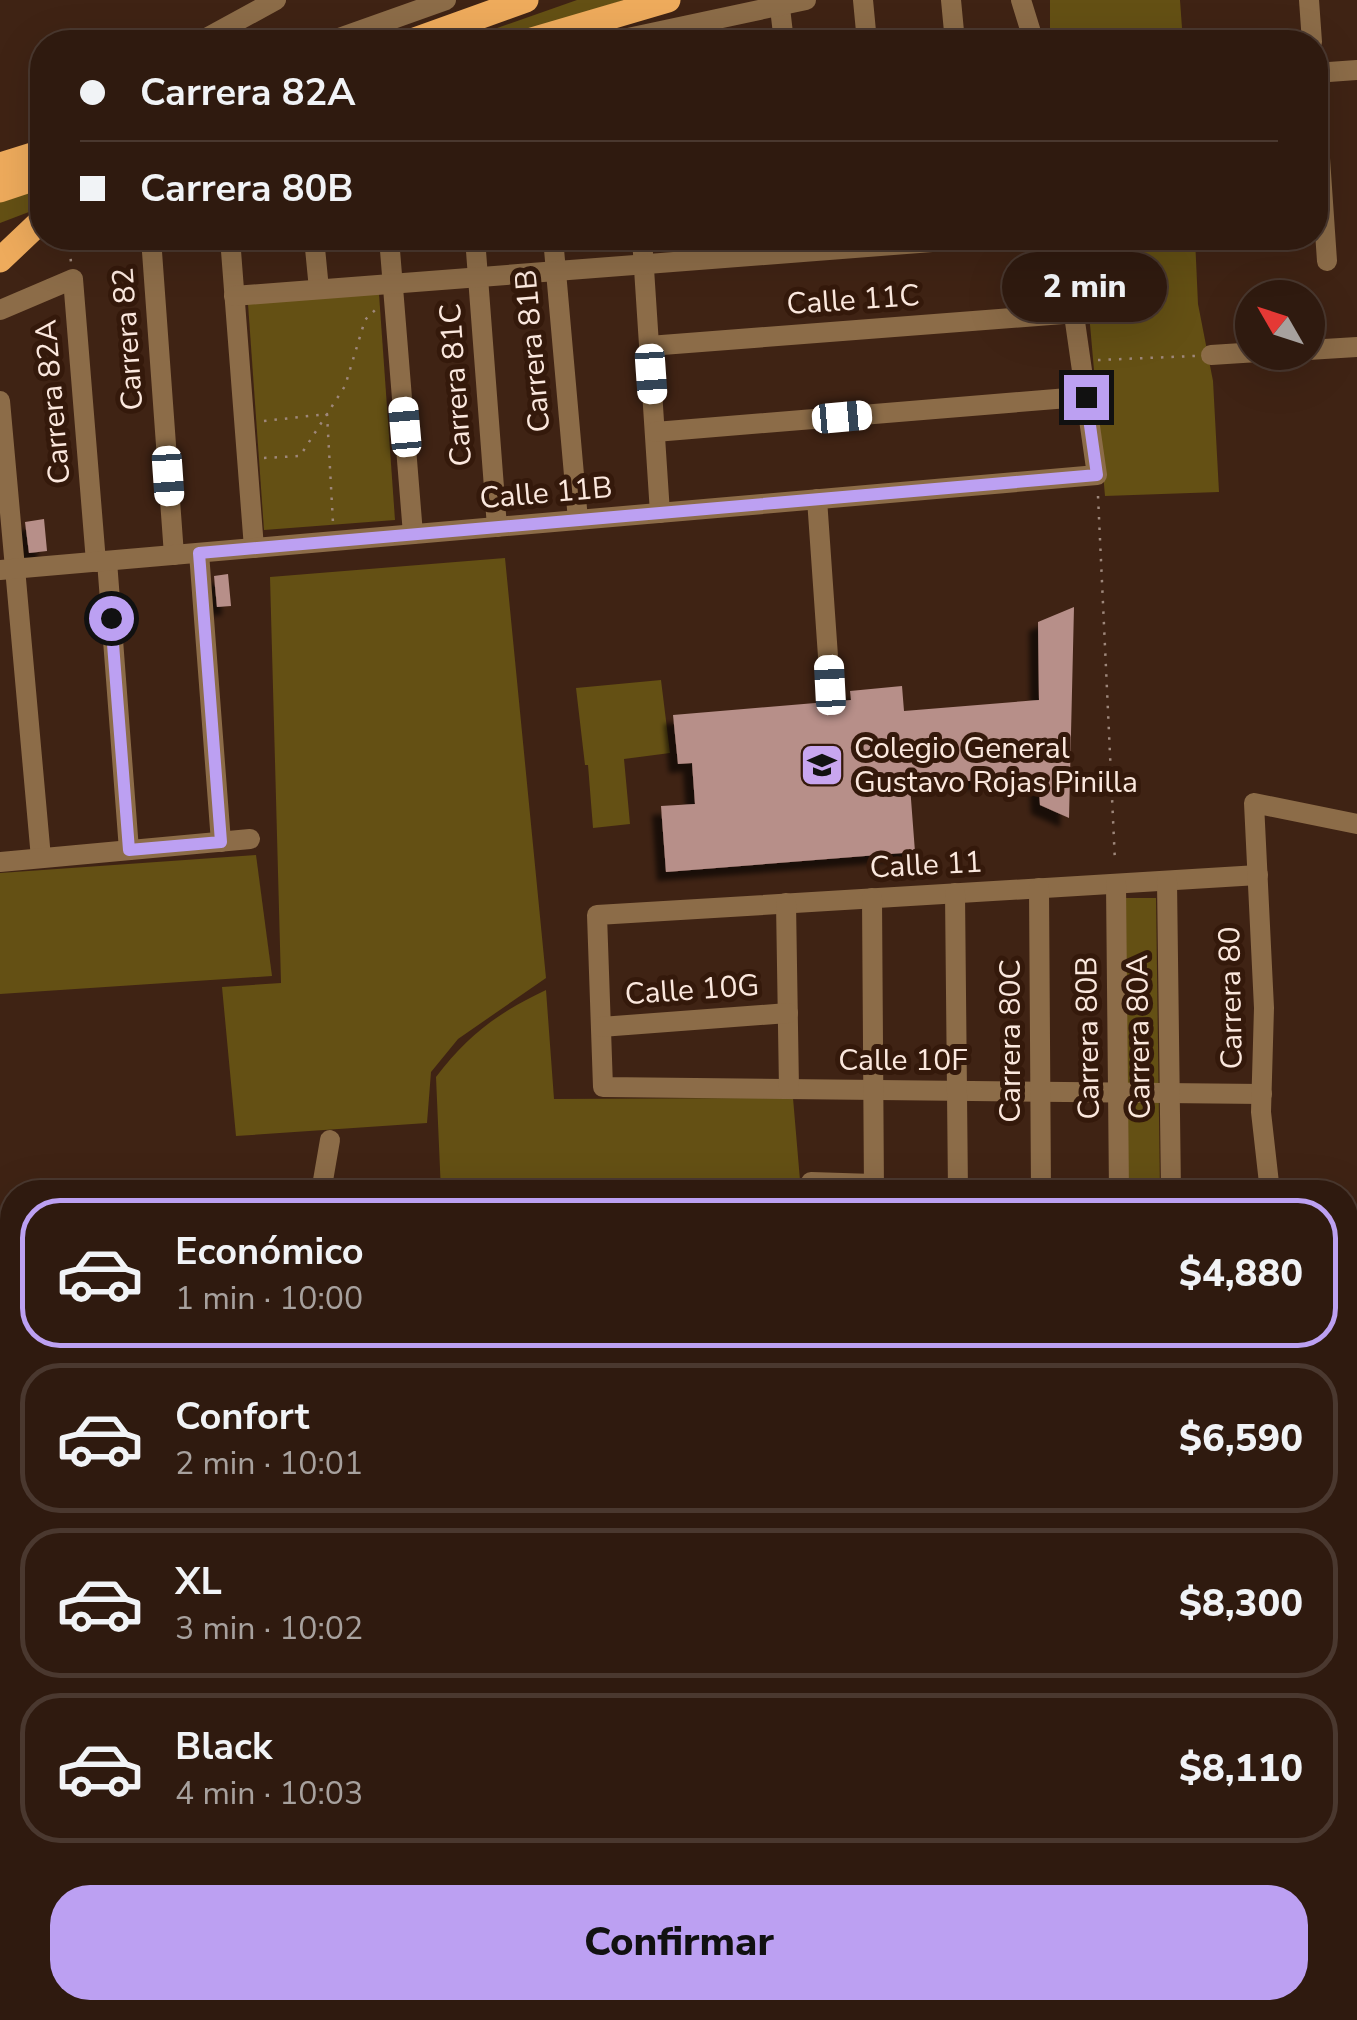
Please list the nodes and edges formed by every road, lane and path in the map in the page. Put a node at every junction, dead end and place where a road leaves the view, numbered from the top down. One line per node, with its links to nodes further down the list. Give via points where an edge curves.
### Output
1 (276, 0): 12 (street)
2 (446, 0): 13 (street)
3 (668, 0): 11 (main road)
4 (806, 0): 10 (street)
5 (864, 0): 19 (street)
6 (951, 0): 20 (street)
7 (1020, 0): 21 (street)
8 (1310, 0): 22 (street)
9 (513, 3): 14 (main road)
10 (780, 8): 17 (street); 18 (street)
11 (626, 11): 15 (main road); 16 (street)
12 (221, 30)
13 (362, 30)
14 (441, 30)
15 (564, 30)
16 (620, 30)
17 (718, 30)
18 (783, 30)
19 (867, 30)
20 (954, 30)
21 (1030, 30)
22 (1311, 30)
23 (1357, 70): 24 (street)
24 (1328, 72)
25 (30, 156): 26 (main road)
26 (0, 165)
27 (30, 180): 28 (main road)
28 (0, 190)
29 (30, 226): 31 (main road)
30 (30, 232): 43 (main road)
31 (0, 238)
32 (70, 250): 48 (path, Carrera 82A)
33 (152, 250): 76 (street, Carrera 82)
34 (231, 250): 51 (street)
35 (315, 250): 50 (street)
36 (391, 250): 49 (street)
37 (476, 250): 47 (street, Carrera 81C)
38 (555, 250): 46 (street, Carrera 81B)
39 (642, 250): 45 (street)
40 (711, 250): 45 (street)
41 (1065, 250): 60 (street)
42 (1326, 250): 44 (street)
43 (0, 260)
44 (1327, 260)
45 (643, 264): 46 (street); 55 (street)
46 (556, 270): 47 (street); 70 (street, Carrera 81B)
47 (478, 276): 49 (street); 71 (street, Carrera 81C)
48 (73, 279): 53 (street); 77 (street, Carrera 82A)
49 (393, 283): 50 (street); 73 (street)
50 (320, 289): 51 (street)
51 (234, 296): 74 (street)
52 (385, 305): 63 (path, via 365,320 345,386)
53 (0, 310)
54 (1062, 314): 55 (street, Calle 11C)
55 (649, 346): 65 (street)
56 (1357, 347): 57 (street)
57 (1325, 349)
58 (1235, 353): 59 (street)
59 (1211, 355): 60 (path)
60 (1080, 361): 67 (street)
61 (1068, 398): 65 (street)
62 (0, 401): 78 (street)
63 (326, 414): 64 (path); 66 (path, via 300,456); 72 (path)
64 (252, 422)
65 (654, 432): 69 (street)
66 (255, 459)
67 (1097, 475): 68 (street, Calle 11B); 88 (path)
68 (817, 499): 69 (street, Calle 11B); 79 (street)
69 (660, 513): 70 (street, Calle 11B)
70 (578, 520): 71 (street, Calle 11B)
71 (497, 527): 73 (street, Calle 11B)
72 (334, 530)
73 (414, 534): 74 (street, Calle 11B)
74 (254, 548): 75 (street, Calle 11B)
75 (199, 553): 76 (street, Calle 11B); 82 (street)
76 (174, 555): 77 (street, Calle 11B)
77 (101, 562): 78 (street, Calle 11B); 83 (street, Carrera 82A)
78 (8, 570): 84 (street)
79 (830, 685)
80 (1357, 824): 86 (street, Carrera 80, via 1254,803)
81 (250, 839): 82 (street)
82 (221, 842): 83 (street)
83 (129, 850): 84 (street)
84 (40, 858): 85 (street)
85 (0, 862)
86 (1258, 875): 87 (street, Calle 11); 101 (street, Carrera 80)
87 (1166, 881): 88 (street, Calle 11); 100 (street, Carrera 80A)
88 (1116, 884): 89 (street, Calle 11); 99 (street, Carrera 80B)
89 (1039, 888): 90 (street, Calle 11); 98 (street, Carrera 80C)
90 (955, 893): 91 (street, Calle 11); 97 (street)
91 (872, 898): 92 (street, Calle 11); 96 (street)
92 (786, 903): 93 (street); 94 (street, Calle 11, via 597,914)
93 (788, 1013): 94 (street, Calle 10G); 95 (street)
94 (601, 1027): 95 (street, Calle 10F, via 603,1088)
95 (789, 1089): 96 (street, Calle 10F)
96 (874, 1090): 97 (street, Calle 10F); 104 (street)
97 (957, 1091): 98 (street, Calle 10F); 105 (street)
98 (1040, 1092): 99 (street, Calle 10F); 106 (street, Carrera 80C)
99 (1118, 1092): 100 (street, Calle 10F); 107 (street, Carrera 80B)
100 (1170, 1093): 101 (street, Calle 10F); 108 (street, Carrera 80A)
101 (1262, 1094): 109 (street, Carrera 80)
102 (330, 1140): 103 (street)
103 (323, 1180)
104 (874, 1180)
105 (958, 1180)
106 (1040, 1180)
107 (1119, 1180)
108 (1172, 1180)
109 (1268, 1180)

